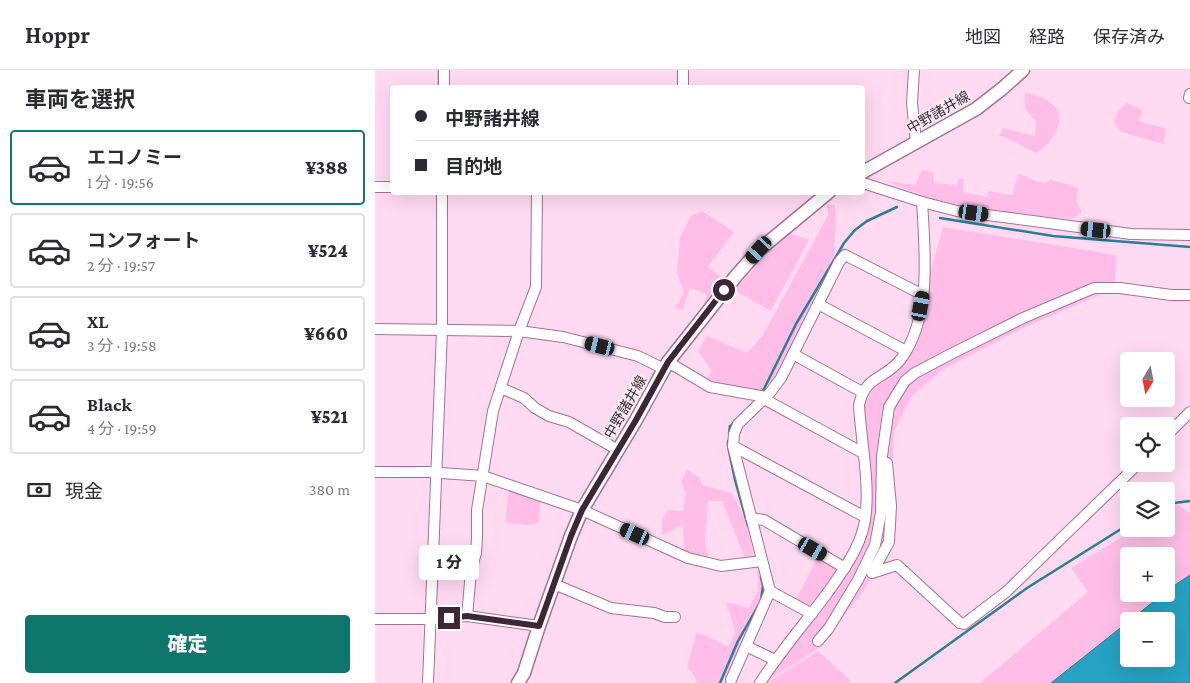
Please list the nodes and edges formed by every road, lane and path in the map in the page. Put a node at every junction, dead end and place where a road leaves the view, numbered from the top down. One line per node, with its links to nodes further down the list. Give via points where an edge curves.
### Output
1 (444, 70): 5 (street)
2 (683, 70): 6 (street)
3 (914, 70): 7 (street, via 912,103)
4 (1023, 70): 7 (main road, 中野諸井線, via 976,108)
5 (444, 85)
6 (683, 85)
7 (917, 142): 8 (main road, 中野諸井線)
8 (865, 171)
9 (865, 184): 15 (street)
10 (375, 187): 11 (street)
11 (390, 187)
12 (442, 195): 21 (street)
13 (537, 195): 22 (street, via 536,287)
14 (825, 195): 25 (main road, 中野諸井線, via 759,250)
15 (922, 202): 16 (street, via 957,211 1062,226 1131,234); 17 (street)
16 (1190, 235)
17 (923, 295): 19 (street, via 845,255); 23 (street)
18 (1190, 295): 31 (street, via 1094,288 1023,318 905,381 889,407)
19 (818, 304): 23 (street); 24 (street)
20 (375, 329): 21 (street)
21 (443, 330): 22 (street); 37 (street)
22 (519, 331): 25 (street, via 563,337); 26 (street)
23 (906, 351): 27 (street, via 899,361)
24 (793, 354): 27 (street); 28 (street, via 781,378)
25 (666, 366): 28 (street, via 710,387); 33 (main road, 中野諸井線)
26 (501, 388): 33 (street); 38 (street, via 493,411)
27 (862, 392): 34 (street, via 859,405)
28 (765, 398): 32 (street, via 738,424); 34 (street)
29 (1190, 412): 30 (street)
30 (1175, 427)
31 (884, 435): 36 (street, via 891,506 889,542 872,573 897,565 960,624 1006,592); 52 (street, via 881,513 875,545 858,580)
32 (733, 446): 40 (street); 41 (street)
33 (618, 450): 39 (main road, 中野諸井線)
34 (863, 453): 40 (street, via 867,492)
35 (375, 472): 37 (street)
36 (1130, 472)
37 (437, 473): 38 (street); 50 (street)
38 (483, 476): 39 (street); 47 (street)
39 (582, 510): 42 (street, via 688,558 721,566); 44 (main road, 中野諸井線)
40 (865, 517): 43 (street, via 861,537)
41 (751, 518): 42 (street); 43 (street, via 764,520)
42 (760, 561): 45 (street)
43 (845, 568): 46 (street)
44 (554, 584): 48 (street, via 611,608); 51 (main road, 中野諸井線)
45 (770, 591): 46 (street); 53 (street)
46 (812, 614): 54 (street)
47 (467, 616): 50 (street); 51 (street)
48 (675, 617)
49 (375, 619): 50 (street)
50 (431, 619): 56 (street)
51 (539, 626): 57 (main road, 中野諸井線)
52 (818, 641)
53 (746, 646): 54 (street); 55 (street)
54 (775, 660): 58 (street)
55 (731, 680)
56 (428, 683)
57 (518, 683)
58 (760, 683)

